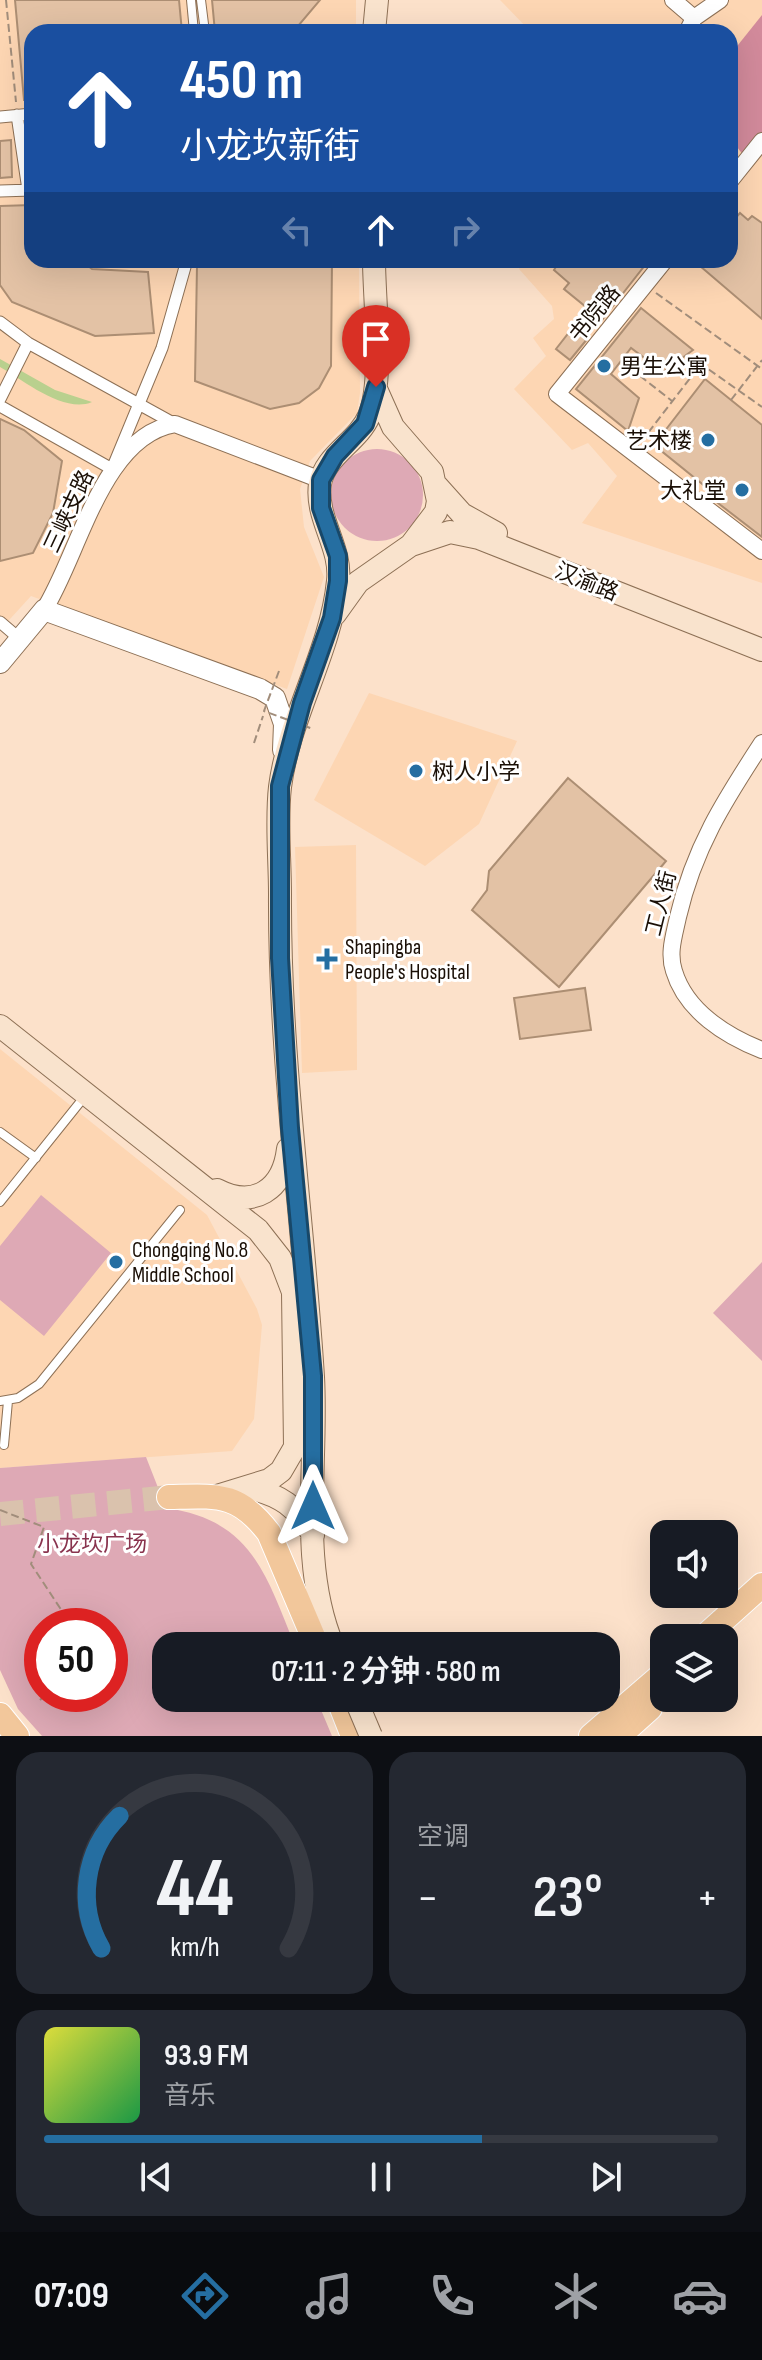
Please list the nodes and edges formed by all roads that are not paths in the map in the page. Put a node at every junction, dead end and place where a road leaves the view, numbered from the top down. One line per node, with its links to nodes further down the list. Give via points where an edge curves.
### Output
1 (191, 0): 7 (lane)
2 (201, 0): 8 (lane)
3 (368, 0): 9 (main road)
4 (377, 0): 10 (main road)
5 (673, 0): 11 (street)
6 (720, 0): 12 (street)
7 (193, 24)
8 (204, 24)
9 (371, 24)
10 (373, 24)
11 (689, 24)
12 (691, 24)
13 (17, 115): 14 (street); 15 (street); 17 (street)
14 (24, 115)
15 (0, 117)
16 (762, 141): 19 (street)
17 (24, 155)
18 (738, 159): 19 (street)
19 (744, 164): 20 (street)
20 (738, 171)
21 (24, 190): 22 (street)
22 (0, 191)
23 (185, 268): 30 (street, via 162,348)
24 (374, 268): 28 (main road)
25 (659, 268): 37 (street, 书院路, via 557,394)
26 (0, 322): 27 (street)
27 (28, 343): 29 (street); 30 (street)
28 (376, 387): 34 (main road, via 365,424); 35 (main road, 汉渝路, via 393,427 425,461)
29 (0, 399)
30 (137, 403): 32 (street); 33 (street)
31 (0, 406): 33 (street)
32 (175, 424): 33 (street, 三峡支路, via 146,434); 34 (street)
33 (112, 469): 38 (street, 三峡支路)
34 (321, 480): 39 (main road, via 321,508 338,556)
35 (436, 485): 36 (main road, via 436,512); 41 (main road, 汉渝路, via 453,506 488,529)
36 (411, 545): 39 (main road, via 368,572); 43 (main road, 汉渝路, via 450,532 479,538)
37 (762, 551)
38 (44, 610): 42 (street); 46 (street, via 275,698 284,724)
39 (332, 618): 46 (main road)
40 (0, 622): 42 (street)
41 (762, 636)
42 (21, 640): 44 (street)
43 (762, 650)
44 (0, 663)
45 (762, 743): 48 (street, 工人街, via 702,843 686,882 670,950 679,982 700,1013)
46 (280, 786): 50 (main road, via 280,958)
47 (0, 1026): 49 (main road)
48 (762, 1050)
49 (86, 1095): 52 (lane); 53 (main road)
50 (290, 1128): 53 (main road, via 282,1174 263,1192 242,1199); 61 (main road, via 313,1376)
51 (0, 1132): 52 (lane)
52 (36, 1158): 54 (lane)
53 (194, 1179): 58 (main road, via 271,1244 293,1292 295,1447 281,1471)
54 (0, 1202)
55 (180, 1210): 56 (lane, via 39,1384)
56 (4, 1401): 57 (lane)
57 (4, 1445)
58 (246, 1488): 59 (main road); 61 (main road, via 284,1500 299,1511)
59 (217, 1496): 60 (main road); 64 (main road, via 246,1508 263,1526)
60 (169, 1497)
61 (313, 1535): 64 (main road); 68 (main road)
62 (762, 1585): 65 (main road)
63 (762, 1605): 66 (main road)
64 (301, 1606): 67 (main road)
65 (719, 1624)
66 (738, 1627)
67 (319, 1632)
68 (324, 1632)
69 (650, 1685): 77 (main road)
70 (650, 1708): 78 (main road)
71 (344, 1712): 75 (main road)
72 (361, 1712): 76 (main road, bridge)
73 (0, 1715): 74 (main road)
74 (17, 1736)
75 (353, 1736)
76 (371, 1736)
77 (591, 1736)
78 (619, 1736)

